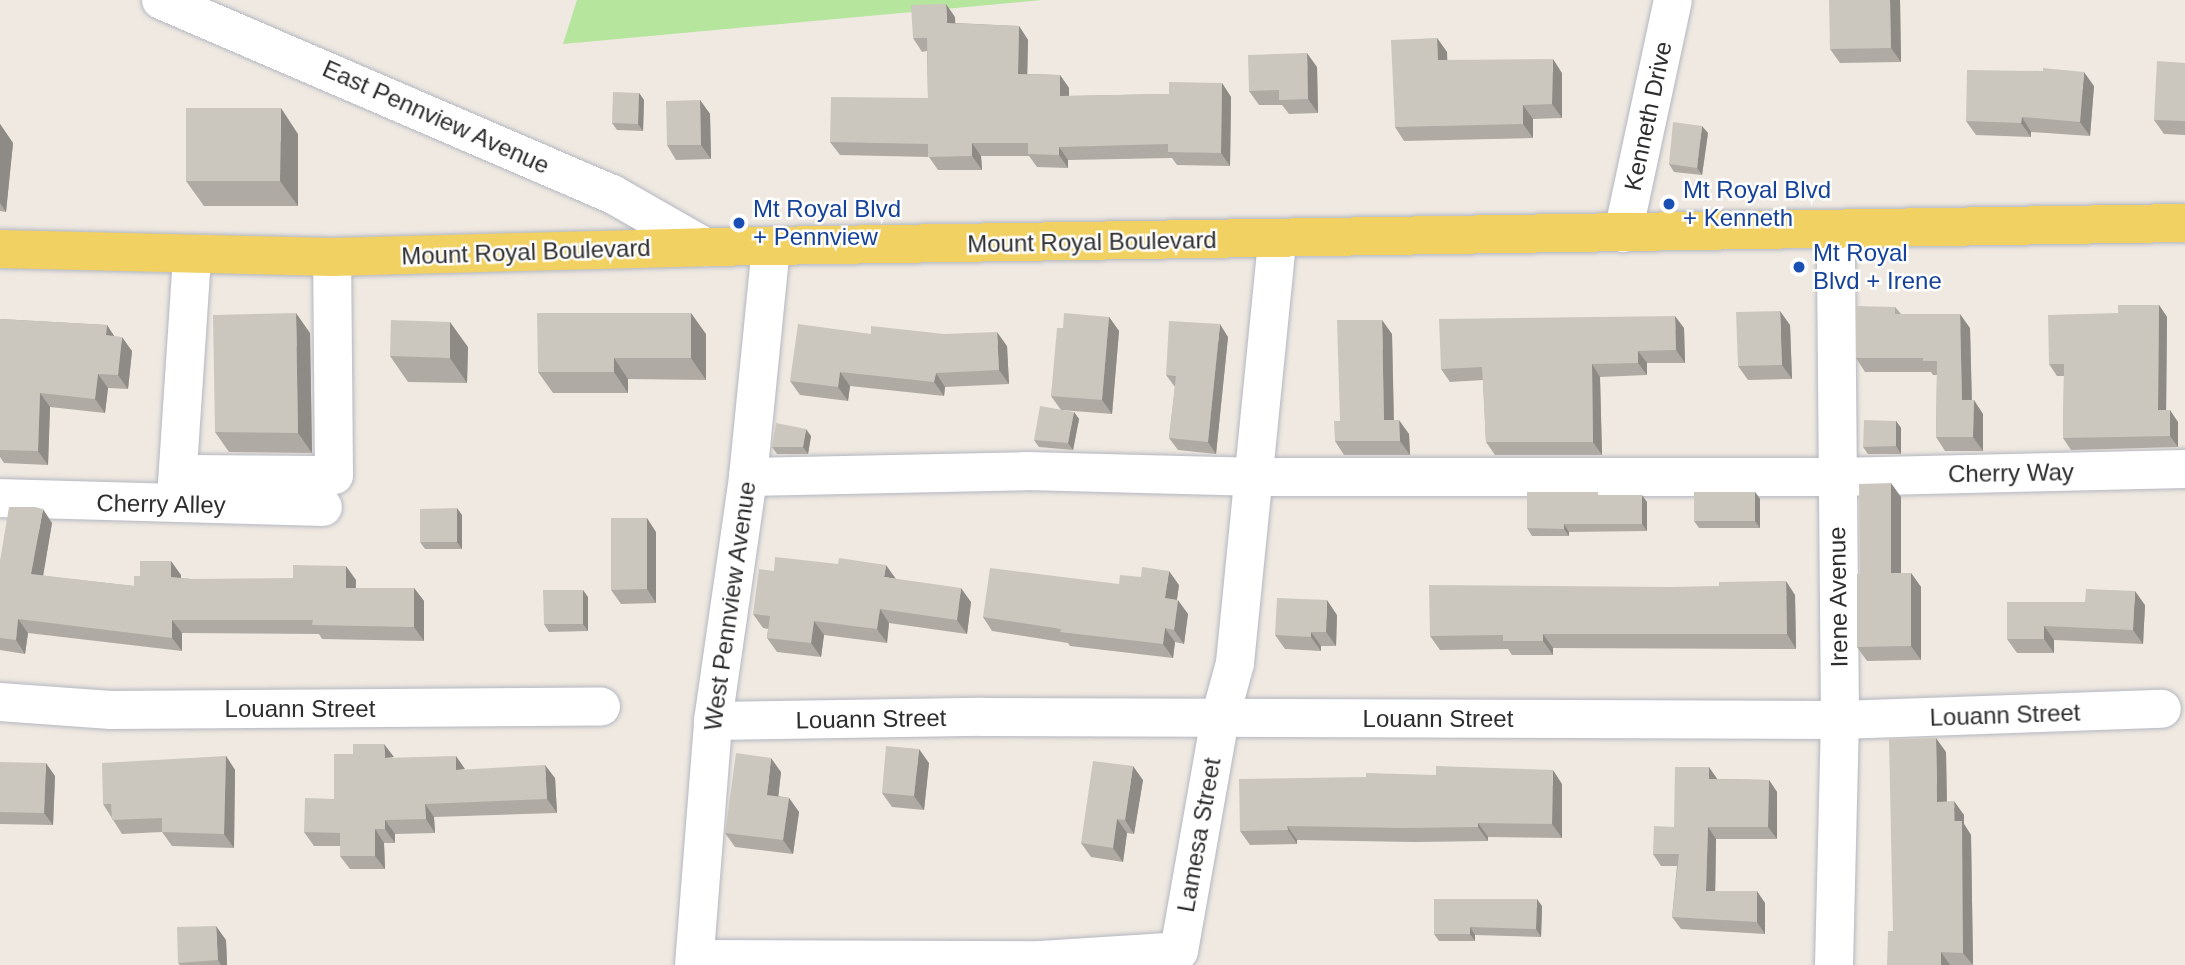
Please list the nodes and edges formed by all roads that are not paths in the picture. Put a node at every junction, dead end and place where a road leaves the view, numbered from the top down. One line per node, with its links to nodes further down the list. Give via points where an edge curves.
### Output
1 (161, 0): 7 (street, East Pennview Avenue, via 612,194)
2 (1673, 0): 5 (street, Kenneth Drive)
3 (2185, 223): 4 (main road, Mount Royal Boulevard)
4 (1836, 229): 5 (main road, Mount Royal Boulevard); 15 (street, Irene Avenue)
5 (1623, 233): 6 (main road, Mount Royal Boulevard)
6 (1277, 240): 8 (main road, Mount Royal Boulevard); 14 (street, Lamesa Street)
7 (705, 247): 8 (main road, Mount Royal Boulevard); 11 (main road, Mount Royal Boulevard)
8 (771, 247): 13 (street, West Pennview Avenue)
9 (0, 249): 10 (main road, Mount Royal Boulevard)
10 (192, 256): 11 (main road, Mount Royal Boulevard); 16 (street)
11 (332, 257): 16 (street, via 334,475)
12 (2185, 469): 15 (street, Cherry Way)
13 (748, 477): 14 (street, Cherry Way, via 1026,471); 24 (street, West Pennview Avenue)
14 (1254, 477): 15 (street, Cherry Way); 22 (street, Lamesa Street, via 1235,663)
15 (1837, 477): 23 (street, Irene Avenue)
16 (176, 489): 17 (street, Cherry Alley); 18 (street, Cherry Alley)
17 (0, 498)
18 (323, 507)
19 (0, 702): 20 (street, Louann Street, via 111,710)
20 (601, 707)
21 (2162, 709): 23 (street, Louann Street)
22 (1220, 718): 23 (street, Louann Street); 24 (street, Louann Street); 25 (street, Lamesa Street, via 1179,951 1041,960)
23 (1840, 720): 26 (street, Irene Avenue)
24 (713, 721): 25 (street, West Pennview Avenue)
25 (694, 962)
26 (1834, 965)

